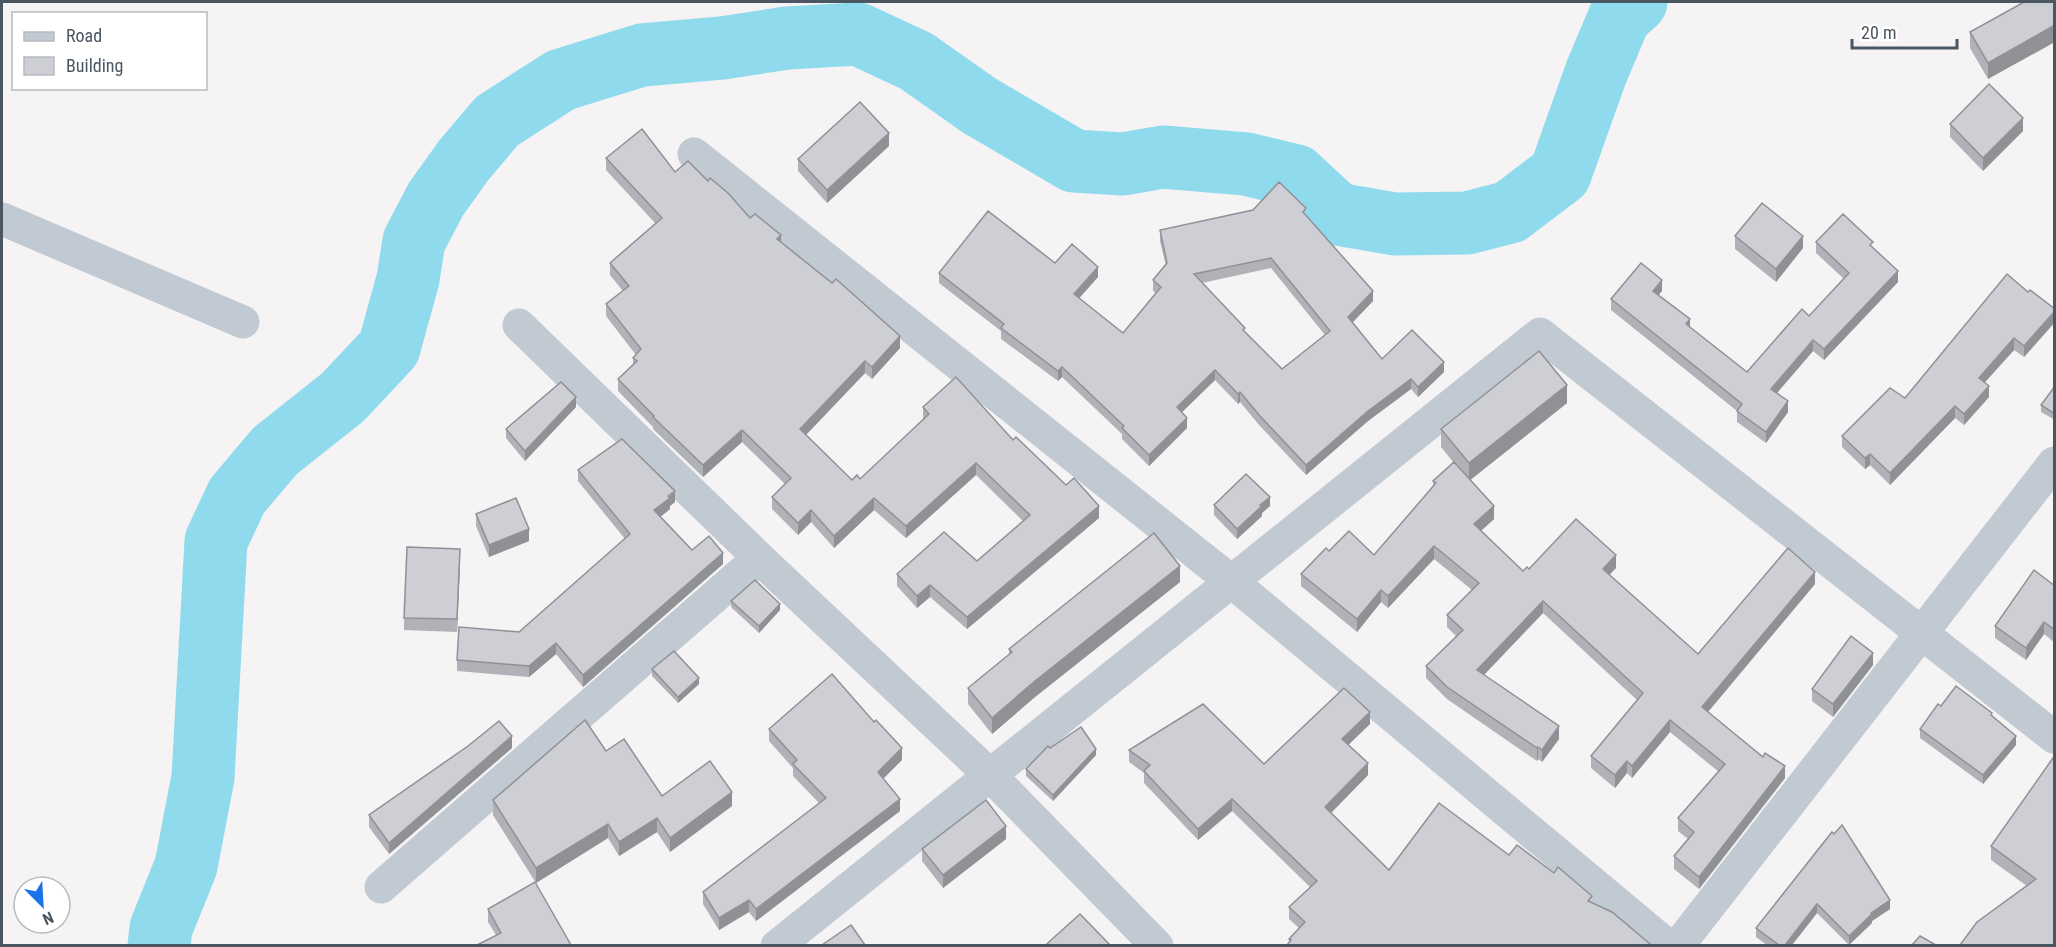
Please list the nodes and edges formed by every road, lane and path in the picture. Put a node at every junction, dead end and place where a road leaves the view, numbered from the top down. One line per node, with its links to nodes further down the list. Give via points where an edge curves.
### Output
1 (694, 154): 7 (street)
2 (2, 219): 3 (street)
3 (243, 322)
4 (519, 325): 6 (street)
5 (2055, 463): 8 (street)
6 (759, 558): 10 (street); 11 (street)
7 (1231, 581): 8 (street, via 1540,334); 10 (street); 14 (street)
8 (1921, 632): 9 (street); 15 (street)
9 (2055, 737)
10 (990, 775): 12 (street); 13 (street)
11 (381, 887)
12 (777, 945)
13 (1157, 945)
14 (1668, 945)
15 (1678, 945)

